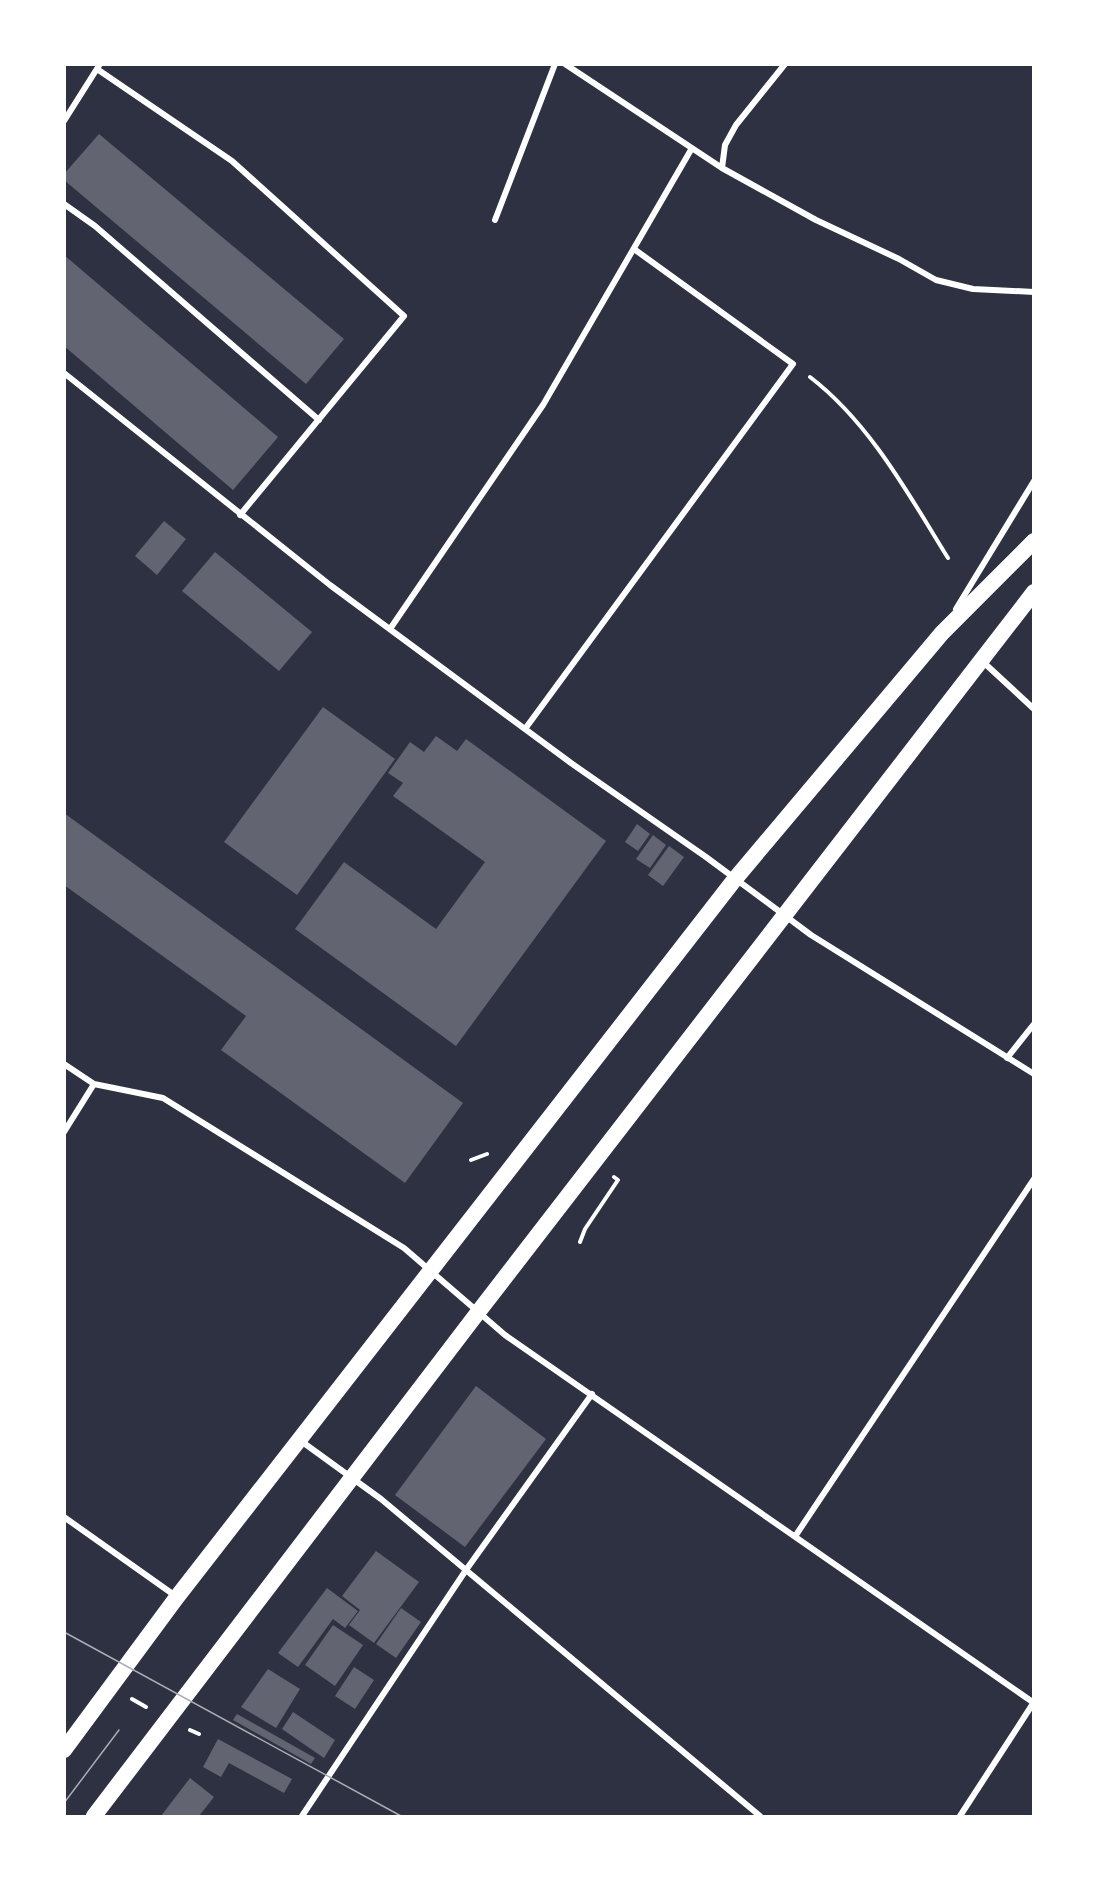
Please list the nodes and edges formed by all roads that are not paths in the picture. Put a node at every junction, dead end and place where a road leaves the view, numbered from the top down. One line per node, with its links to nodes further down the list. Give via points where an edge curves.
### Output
1 (555, 64): 9 (street)
2 (565, 64): 6 (street)
3 (785, 64): 7 (street, via 736,125 725,145)
4 (98, 67): 5 (street); 13 (street, via 232,161 404,316)
5 (66, 116)
6 (692, 148): 7 (street); 10 (street)
7 (723, 168): 11 (street, via 936,280 973,289)
8 (64, 204): 13 (street)
9 (495, 220)
10 (634, 249): 18 (street, via 543,405); 22 (street, via 793,364)
11 (1034, 292)
12 (64, 373): 15 (street)
13 (319, 420): 15 (street)
14 (1034, 481): 19 (street)
15 (240, 515): 18 (street)
16 (1034, 541): 19 (highway)
17 (1034, 592): 20 (highway)
18 (390, 629): 22 (street)
19 (942, 633): 23 (highway)
20 (981, 660): 21 (street); 24 (highway)
21 (1034, 709)
22 (525, 729): 23 (street)
23 (735, 879): 24 (street); 32 (highway)
24 (784, 915): 26 (street); 33 (highway)
25 (1034, 1024): 26 (street)
26 (1007, 1058): 28 (street)
27 (64, 1064): 29 (street)
28 (1034, 1074)
29 (94, 1084): 30 (street); 32 (street, via 163,1098 404,1248)
30 (64, 1132)
31 (1034, 1179): 38 (street)
32 (430, 1270): 33 (street); 35 (highway)
33 (479, 1311): 34 (street, via 504,1335); 36 (highway)
34 (592, 1394): 38 (street); 39 (street)
35 (299, 1439): 36 (street); 40 (highway)
36 (352, 1478): 39 (street); 43 (highway)
37 (64, 1517): 40 (street)
38 (796, 1535): 41 (street)
39 (466, 1570): 44 (street); 45 (street)
40 (177, 1597): 42 (highway)
41 (1033, 1702): 46 (street)
42 (64, 1750)
43 (94, 1816)
44 (302, 1816)
45 (760, 1816)
46 (960, 1816)

